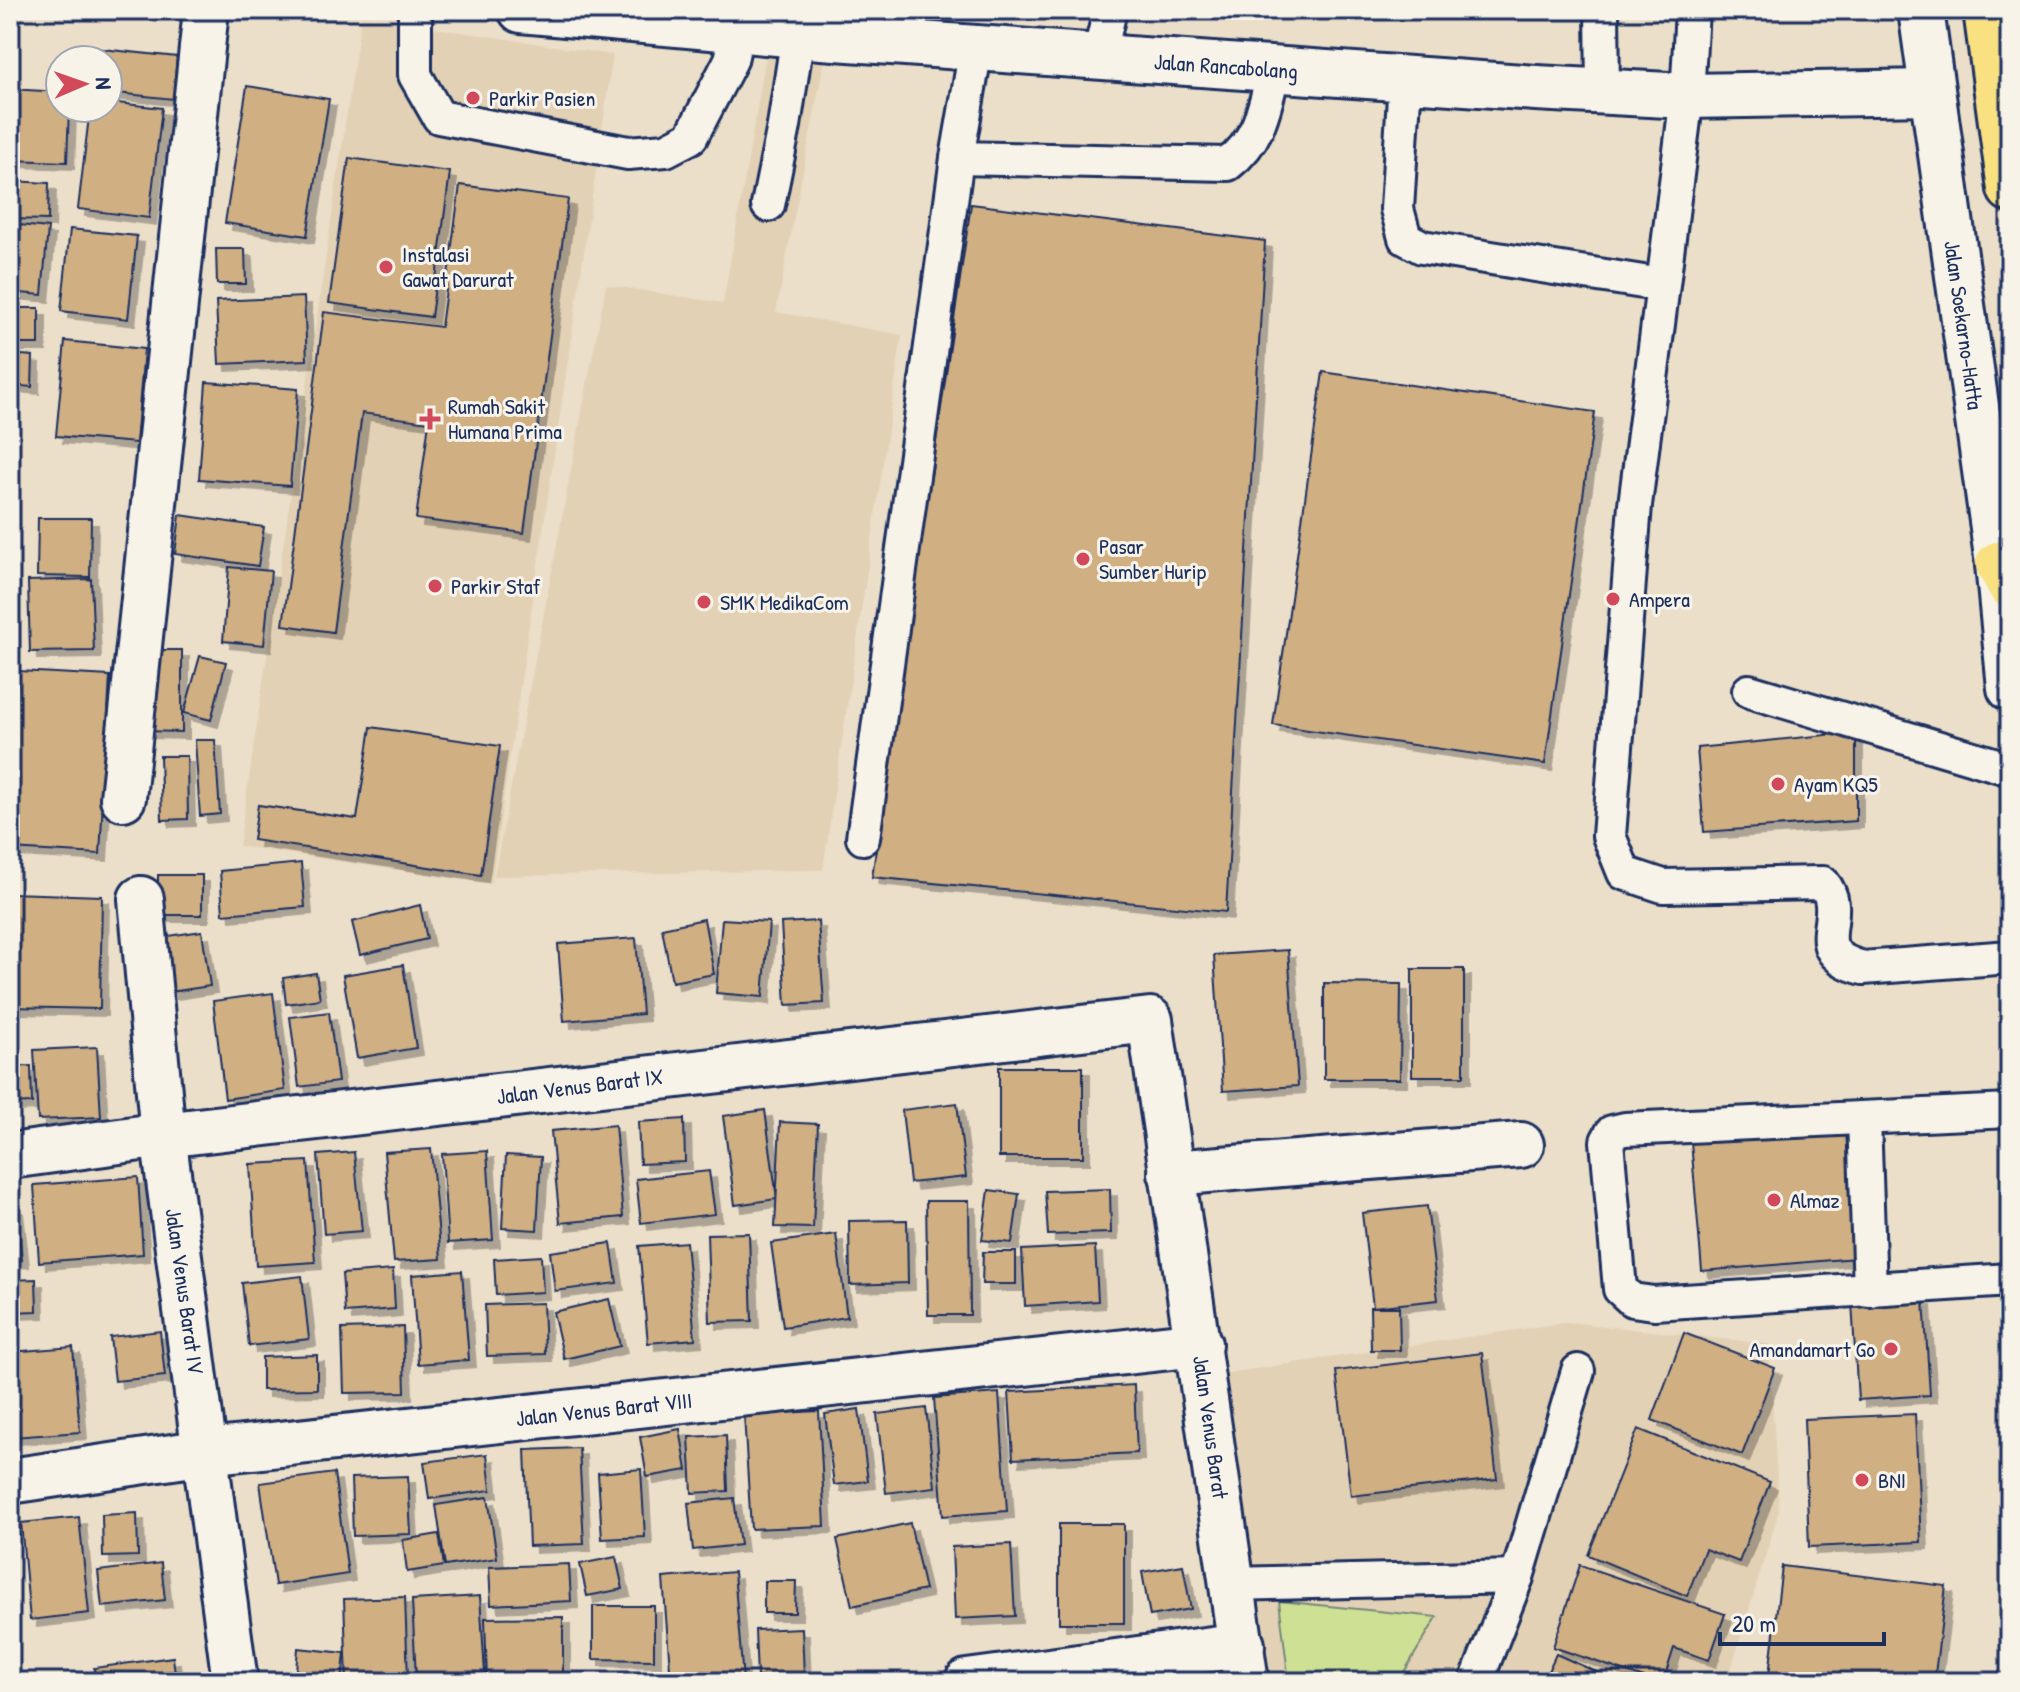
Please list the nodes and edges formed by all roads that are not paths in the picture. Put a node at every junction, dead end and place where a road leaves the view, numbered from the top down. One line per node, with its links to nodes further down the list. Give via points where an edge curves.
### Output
1 (206, 10): 26 (street)
2 (415, 10): 10 (lane, via 415,75 439,117 628,153 666,150 691,137 731,60)
3 (521, 10): 10 (street, Jalan Rancabolang)
4 (1110, 10): 12 (lane)
5 (1602, 10): 15 (lane)
6 (1692, 10): 17 (lane)
7 (1921, 10): 16 (street, Jalan Soekarno-Hatta)
8 (1986, 10): 19 (highway)
9 (816, 27): 10 (street, Jalan Rancabolang); 11 (street, Jalan Rancabolang); 20 (lane, via 784,126)
10 (738, 29)
11 (976, 48): 12 (street, Jalan Rancabolang); 18 (lane)
12 (1099, 57): 13 (street, Jalan Rancabolang)
13 (1274, 70): 14 (street, Jalan Rancabolang); 18 (lane, via 1259,124 1244,151 1228,164)
14 (1405, 80): 15 (street, Jalan Rancabolang); 21 (lane, via 1397,209 1405,238 1422,247)
15 (1603, 91): 17 (street, Jalan Rancabolang)
16 (1931, 92): 17 (street, Jalan Rancabolang); 22 (street, Jalan Soekarno-Hatta)
17 (1687, 96): 21 (lane)
18 (957, 158): 27 (lane)
19 (2010, 189)
20 (768, 205)
21 (1662, 285): 29 (lane, via 1635,505 1609,836 1624,873 1663,886 1823,883 1830,891 1830,948 1845,963 1863,968)
22 (2004, 575): 23 (street, Jalan Soekarno-Hatta)
23 (2010, 688)
24 (1749, 691): 25 (lane)
25 (2010, 769)
26 (123, 798)
27 (863, 838)
28 (141, 899): 33 (street, Jalan Venus Barat IV)
29 (2010, 957)
30 (1150, 1020): 33 (street, Jalan Venus Barat IX); 36 (street, Jalan Venus Barat)
31 (2010, 1111): 32 (lane)
32 (1864, 1119): 38 (lane); 38 (lane, via 1625,1129 1612,1132 1607,1141 1620,1289 1632,1300)
33 (163, 1135): 35 (street, Jalan Venus Barat IX); 41 (street, Jalan Venus Barat IV)
34 (1521, 1145): 36 (street)
35 (10, 1156)
36 (1171, 1173): 39 (street, Jalan Venus Barat)
37 (2010, 1280): 38 (lane)
38 (1870, 1290)
39 (1199, 1344): 41 (street, Jalan Venus Barat VIII); 44 (street, Jalan Venus Barat)
40 (1578, 1371): 43 (lane)
41 (206, 1452): 42 (street, Jalan Venus Barat VIII); 46 (street, Jalan Venus Barat IV)
42 (10, 1481)
43 (1517, 1577): 44 (lane); 48 (lane)
44 (1233, 1584): 45 (street, Jalan Venus Barat)
45 (1244, 1664): 47 (street)
46 (235, 1682)
47 (967, 1682)
48 (1476, 1682)

